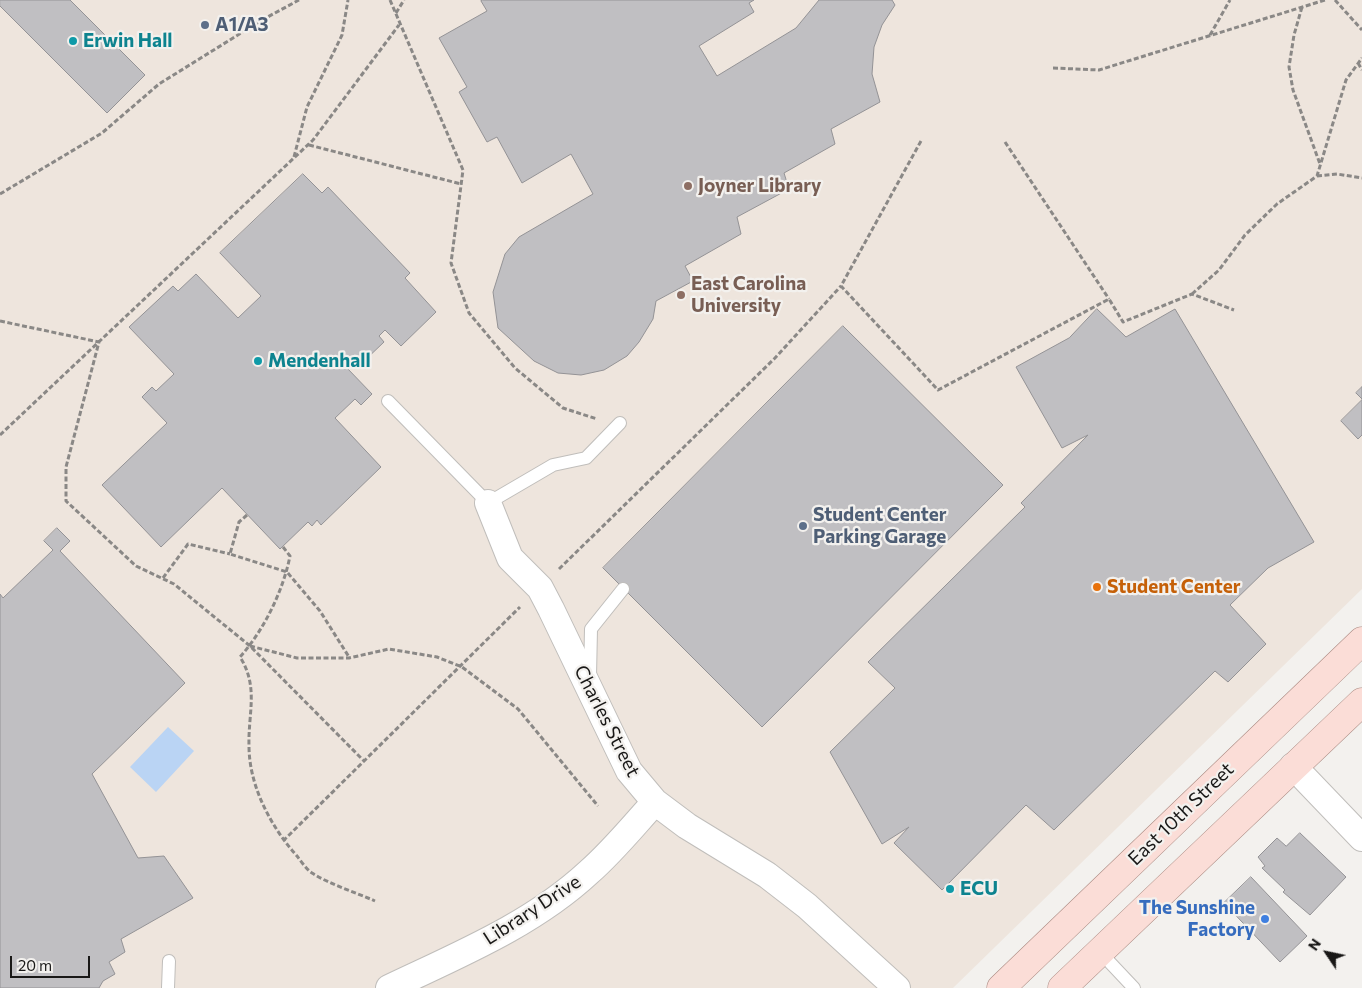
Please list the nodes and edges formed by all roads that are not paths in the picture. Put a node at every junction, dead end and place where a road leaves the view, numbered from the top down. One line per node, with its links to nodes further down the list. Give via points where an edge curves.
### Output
1 (388, 402): 3 (lane)
2 (620, 423): 3 (lane, via 586,458 553,464)
3 (488, 503): 6 (street, Charles Street, via 510,558 540,588)
4 (623, 589): 6 (lane, via 591,629)
5 (1362, 641): 16 (main road, East 10th Street)
6 (589, 691): 9 (street, Charles Street, via 629,771)
7 (1362, 702): 8 (main road)
8 (1293, 766): 10 (street); 11 (main road)
9 (655, 802): 14 (street, Library Drive, via 589,872 544,908 492,940); 15 (street, Charles Street, via 687,826 767,875 807,906)
10 (1362, 838)
11 (1100, 952): 17 (main road); 18 (lane)
12 (169, 961): 13 (lane)
13 (168, 988)
14 (389, 988)
15 (897, 988)
16 (1001, 988)
17 (1062, 988)
18 (1134, 988)

